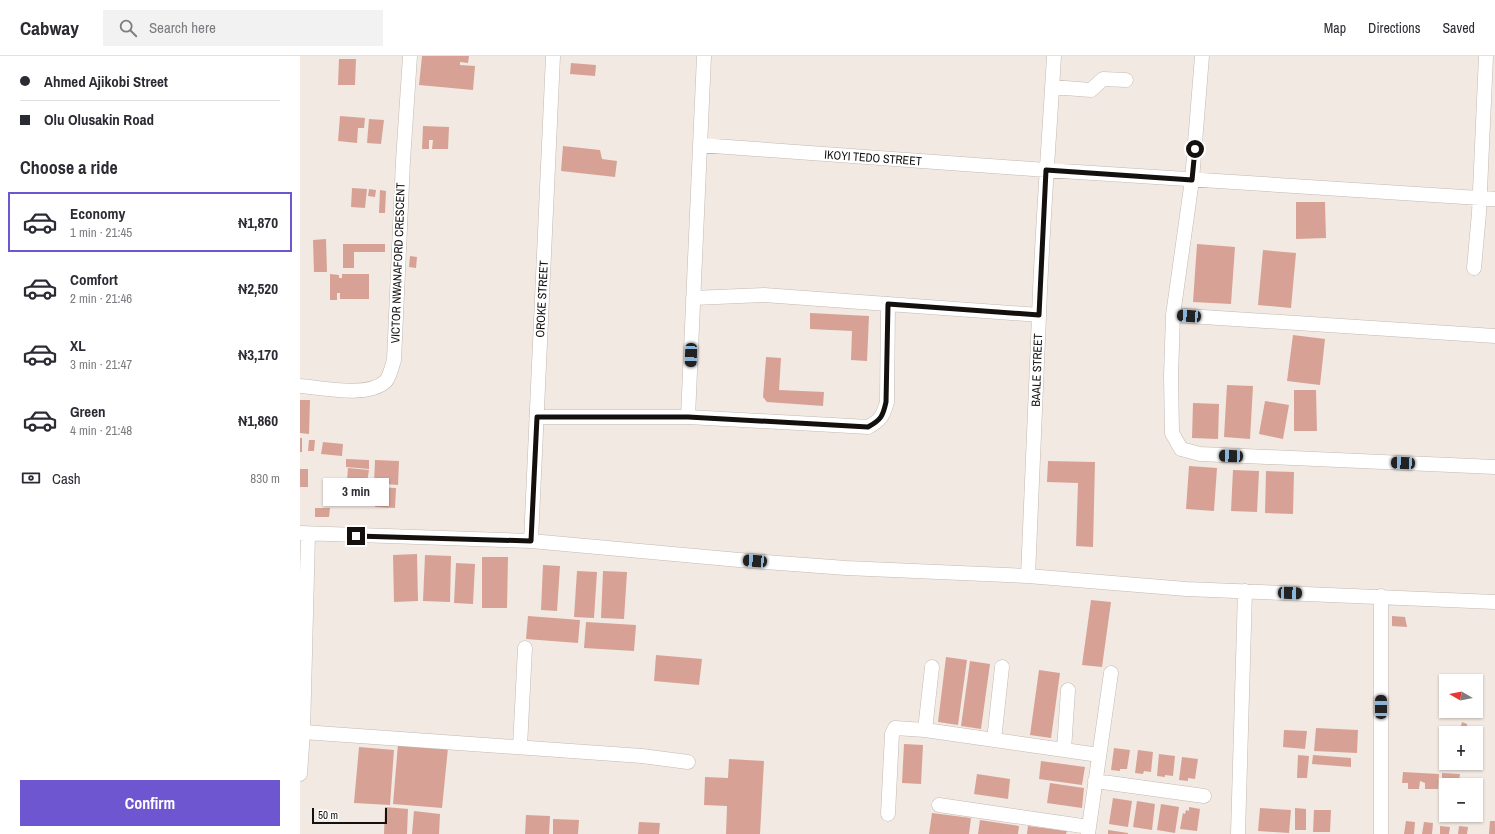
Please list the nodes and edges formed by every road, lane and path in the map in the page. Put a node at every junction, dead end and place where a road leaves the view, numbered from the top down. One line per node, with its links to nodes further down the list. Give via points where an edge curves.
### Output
1 (410, 56): 21 (street, VICTOR NWANAFORD CRESCENT, via 394,360 387,380 375,388 357,391)
2 (553, 56): 22 (street, OROKE STREET)
3 (704, 56): 10 (street)
4 (1054, 56): 9 (street, BAALE STREET)
5 (1202, 56): 12 (street)
6 (1486, 56): 7 (street); 13 (street)
7 (1495, 57)
8 (1126, 80): 9 (street, via 1103,79 1091,90)
9 (1052, 88): 11 (street, BAALE STREET)
10 (700, 145): 11 (street, IKOYI TEDO STREET); 16 (street)
11 (1046, 170): 12 (street, IKOYI TEDO STREET); 18 (street, BAALE STREET)
12 (1192, 180): 13 (street, IKOYI TEDO STREET); 19 (street)
13 (1480, 198): 14 (street, IKOYI TEDO STREET); 15 (street)
14 (1495, 199)
15 (1474, 268)
16 (693, 298): 17 (street, via 764,295); 23 (street)
17 (888, 304): 18 (street); 23 (street, via 886,402 880,419 868,427)
18 (1039, 315): 27 (street, BAALE STREET)
19 (1173, 315): 20 (street); 24 (street, via 1172,433 1181,449 1200,454)
20 (1495, 336)
21 (300, 386)
22 (537, 417): 23 (street); 26 (street, OROKE STREET)
23 (688, 417)
24 (1495, 467)
25 (304, 534): 26 (street); 37 (street)
26 (531, 541): 27 (street, via 838,568)
27 (1028, 576): 28 (street, via 1186,589)
28 (1245, 591): 29 (street); 49 (street)
29 (1381, 596): 30 (street); 50 (street)
30 (1495, 602)
31 (525, 648): 39 (street)
32 (932, 667): 36 (street)
33 (1002, 667): 38 (street)
34 (1111, 673): 41 (street)
35 (1068, 690): 40 (street)
36 (924, 730): 38 (street); 47 (street, via 895,728 892,734)
37 (303, 732): 39 (street); 43 (street)
38 (994, 740): 40 (street)
39 (520, 747): 42 (street)
40 (1064, 750): 41 (street)
41 (1099, 755): 44 (street)
42 (688, 762)
43 (300, 774)
44 (1095, 781): 45 (street); 48 (street)
45 (1204, 796)
46 (939, 806): 48 (street)
47 (888, 814)
48 (1088, 830)
49 (1238, 834)
50 (1381, 834)

